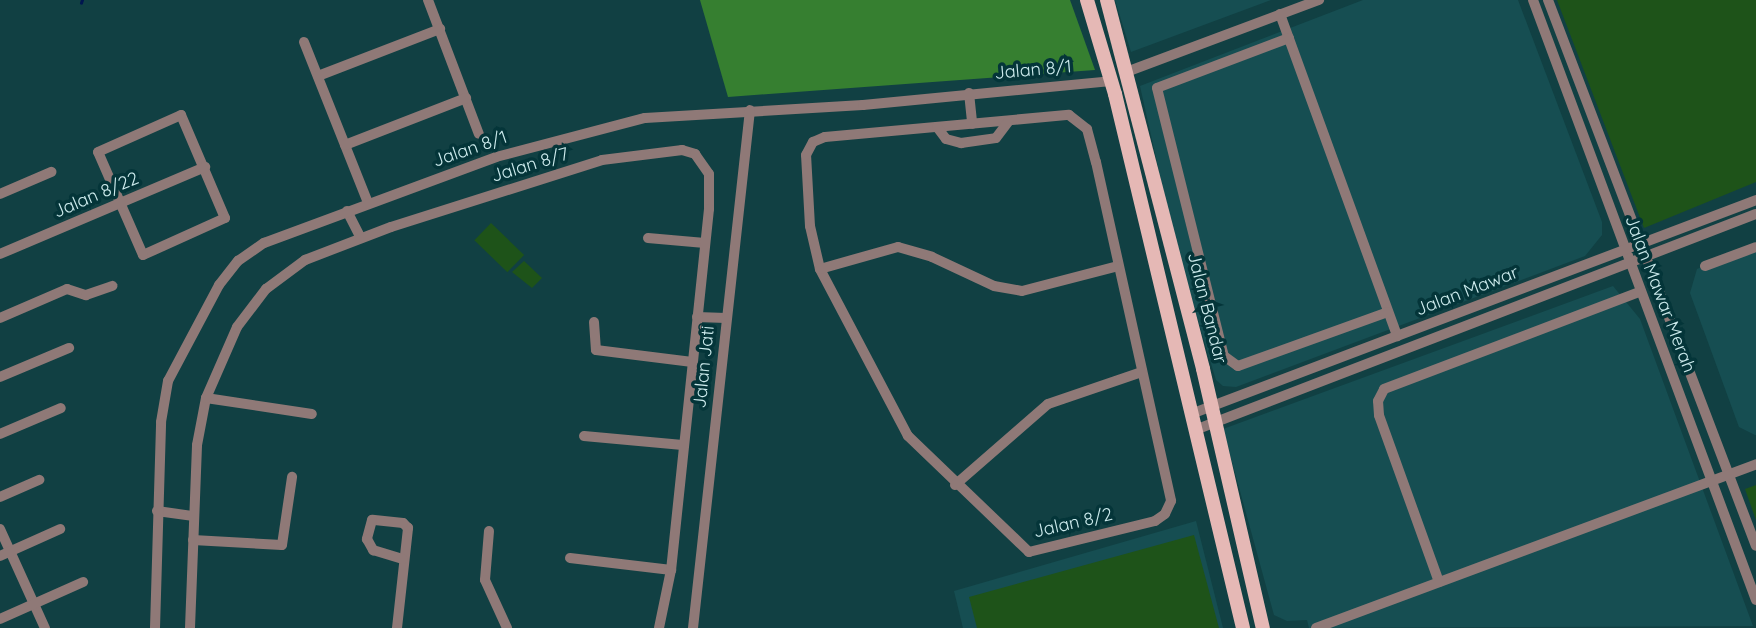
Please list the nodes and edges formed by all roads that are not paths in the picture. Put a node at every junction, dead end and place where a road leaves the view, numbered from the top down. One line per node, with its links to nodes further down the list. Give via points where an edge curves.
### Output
1 (428, 0): 8 (street)
2 (1087, 0): 13 (main road)
3 (1107, 0): 11 (main road, Jalan Bandar)
4 (1318, 0): 7 (street)
5 (1533, 0): 34 (street, Jalan Mawar Merah)
6 (1548, 0): 35 (street, Jalan Mawar Merah)
7 (1280, 14): 9 (street); 11 (street)
8 (440, 29): 12 (street); 15 (street)
9 (1289, 38): 43 (street); 43 (street, via 1157,88 1224,356 1238,366)
10 (304, 42): 12 (street)
11 (1129, 71): 54 (main road, Jalan Bandar)
12 (318, 76): 21 (street)
13 (1111, 81): 14 (street, Jalan 8/1); 57 (main road)
14 (969, 93): 16 (street, Jalan 8/1, via 863,105); 18 (street)
15 (466, 98): 20 (street); 21 (street)
16 (750, 110): 26 (street, Jalan 8/1, via 611,124 496,157); 46 (street, Jalan Jati)
17 (1009, 121): 18 (street, Jalan 8/2); 19 (street, via 996,138 961,144 946,139); 39 (street, Jalan 8/2, via 1069,115 1084,124)
18 (972, 124): 19 (street, Jalan 8/2)
19 (937, 127): 40 (street, Jalan 8/2, via 825,137 810,146 806,155 808,204)
20 (479, 134)
21 (345, 145): 26 (street)
22 (205, 167): 27 (street, Jalan 8/22); 27 (street, via 225,216 223,222 143,255); 27 (street, via 181,115 112,144 98,152)
23 (51, 172): 24 (street)
24 (0, 194)
25 (1756, 200): 35 (street, Jalan Mawar)
26 (368, 203): 28 (street, Jalan 8/1)
27 (119, 204): 36 (street, Jalan 8/22)
28 (348, 211): 30 (street); 70 (street, Jalan 8/1, via 264,243 238,261 219,285 177,360 164,398)
29 (1756, 214): 35 (street, Jalan Mawar)
30 (360, 237): 32 (street, Jalan 8/7, via 602,160 682,150 695,154 710,177); 53 (street, Jalan 8/7, via 305,260 267,289 237,327)
31 (648, 239): 32 (street)
32 (705, 243): 44 (street, Jalan 8/7)
33 (1756, 247): 38 (street)
34 (1624, 250): 35 (street, Jalan Mawar); 37 (street, Jalan Mawar Merah); 48 (street, Jalan Mawar)
35 (1642, 250): 37 (street, Jalan Mawar); 64 (street, Jalan Mawar Merah)
36 (0, 254)
37 (1629, 262): 42 (street, Jalan Mawar Merah); 58 (street, Jalan Mawar)
38 (1705, 266)
39 (1118, 267): 40 (street, via 1022,291 994,286 932,257 898,247); 51 (street, Jalan 8/2)
40 (820, 269): 68 (street, Jalan 8/2, via 908,436)
41 (112, 286): 45 (street, via 86,295 67,289)
42 (1640, 292): 67 (street, Jalan Mawar Merah); 82 (street, via 1384,389 1378,401 1379,415)
43 (1388, 312): 48 (street)
44 (697, 317): 46 (street); 50 (street, Jalan 8/7)
45 (0, 318)
46 (726, 318): 92 (street, Jalan Jati)
47 (594, 322): 50 (street, via 596,350)
48 (1397, 336): 54 (street, Jalan Mawar)
49 (69, 348): 52 (street)
50 (692, 362): 62 (street, Jalan 8/7)
51 (1142, 372): 68 (street, via 1048,404); 68 (street, Jalan 8/2, via 1171,496 1169,510 1158,520 1030,552)
52 (0, 377)
53 (206, 398): 56 (street); 71 (street, Jalan 8/7, via 197,445)
54 (1211, 406): 57 (street, Jalan Mawar); 58 (main road, Jalan Bandar)
55 (61, 408): 60 (street)
56 (312, 414)
57 (1191, 414): 59 (main road)
58 (1215, 423): 59 (street, Jalan Mawar); 94 (main road, Jalan Bandar)
59 (1195, 430): 93 (main road)
60 (0, 435)
61 (584, 436): 62 (street)
62 (683, 445): 80 (street, Jalan 8/7)
63 (1756, 464): 64 (street)
64 (1729, 473): 67 (street); 76 (street, Jalan Mawar Merah)
65 (292, 477): 75 (street, via 282,545)
66 (39, 480): 69 (street)
67 (1712, 480): 82 (street); 83 (street, Jalan Mawar Merah)
68 (956, 485)
69 (0, 497)
70 (157, 511): 71 (street); 87 (street, Jalan 8/1)
71 (194, 516): 75 (street, Jalan 8/7)
72 (60, 529): 77 (street)
73 (0, 530): 77 (street)
74 (489, 531): 90 (street, via 485,580)
75 (193, 540): 88 (street, Jalan 8/7)
76 (1756, 545)
77 (5, 554): 84 (street)
78 (570, 558): 80 (street)
79 (404, 559): 79 (street, via 407,525 372,520 367,539 373,550); 89 (street)
80 (671, 570): 91 (street, Jalan 8/7)
81 (83, 582): 84 (street)
82 (1439, 582): 95 (street)
83 (1756, 600)
84 (34, 604): 85 (street); 86 (street)
85 (0, 619)
86 (45, 628)
87 (155, 628)
88 (190, 628)
89 (397, 628)
90 (507, 628)
91 (659, 628)
92 (693, 628)
93 (1243, 628)
94 (1263, 628)
95 (1316, 628)

